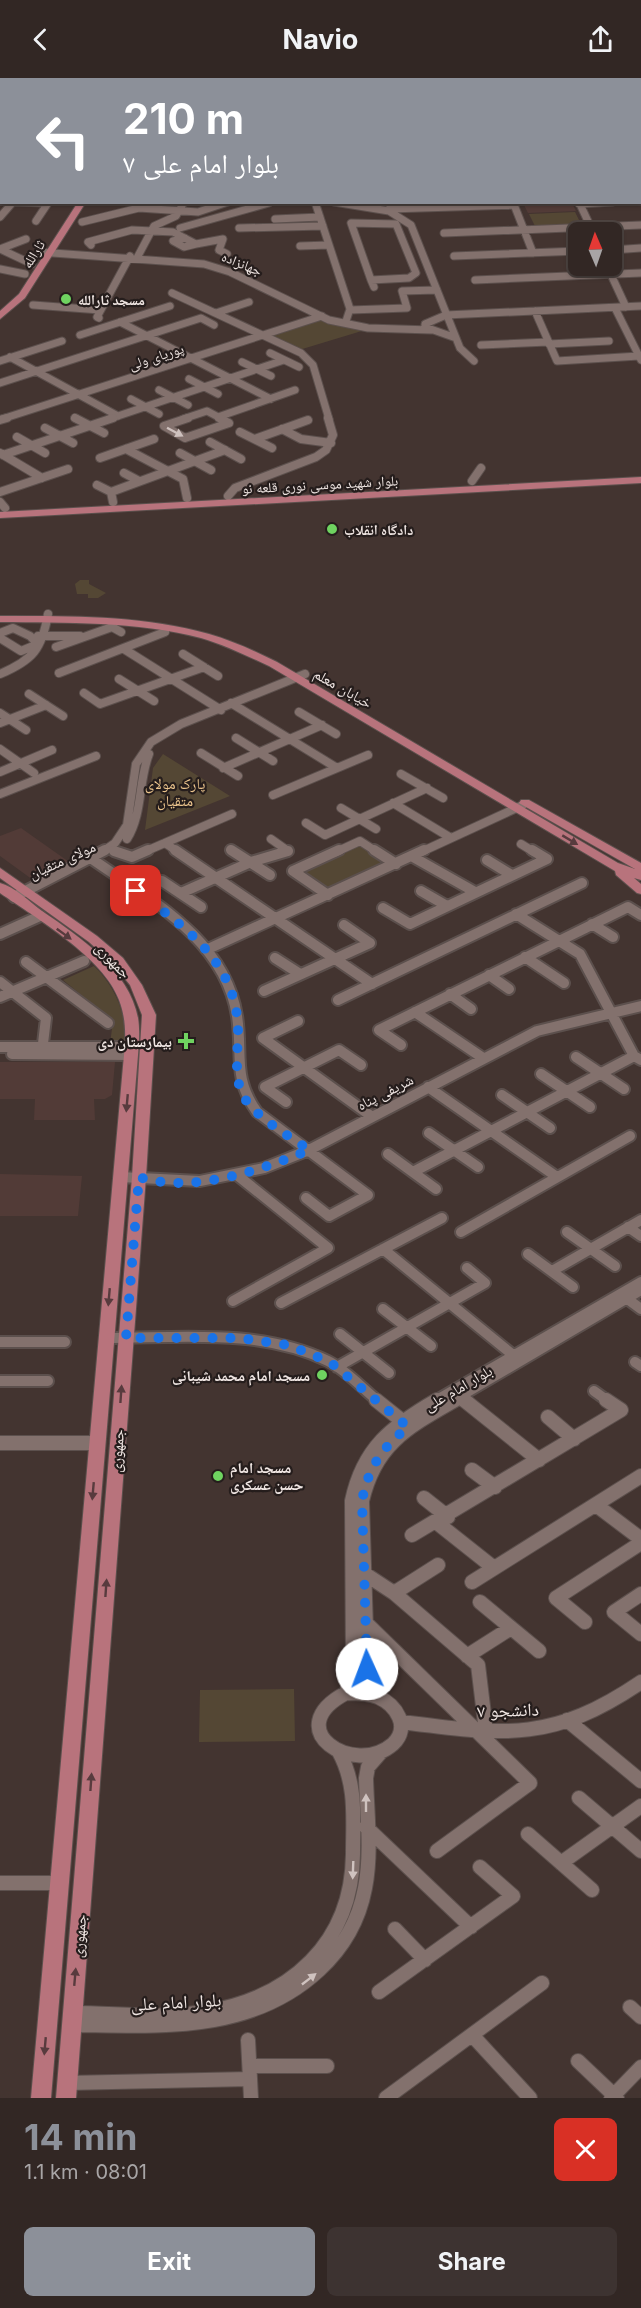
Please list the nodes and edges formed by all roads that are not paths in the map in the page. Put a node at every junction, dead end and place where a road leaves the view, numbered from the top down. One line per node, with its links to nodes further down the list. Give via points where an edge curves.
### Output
1 (11, 204): 22 (street)
2 (47, 204): 26 (street)
3 (70, 204): 50 (main road)
4 (81, 204): 50 (main road, ثارالله)
5 (126, 204): 17 (street, via 118,206)
6 (132, 204): 15 (street)
7 (183, 204): 19 (street)
8 (221, 204): 16 (street)
9 (265, 204): 21 (street)
10 (316, 204): 23 (street)
11 (342, 204): 18 (street)
12 (514, 204): 14 (street); 34 (street)
13 (579, 204): 28 (street)
14 (422, 205): 18 (street)
15 (139, 208): 17 (street); 19 (street)
16 (207, 208): 20 (street); 21 (street)
17 (126, 210): 27 (street)
18 (383, 210): 45 (street, via 411,225)
19 (179, 211): 20 (street); 35 (street)
20 (198, 212): 24 (street)
21 (221, 215): 24 (street)
22 (0, 217)
23 (320, 217): 25 (street); 30 (street)
24 (211, 219): 32 (street)
25 (275, 219)
26 (36, 221)
27 (82, 222)
28 (588, 222)
29 (641, 225): 31 (street)
30 (323, 226): 33 (street); 42 (street)
31 (622, 227)
32 (180, 228)
33 (239, 228)
34 (524, 229): 36 (street); 37 (street); 51 (street)
35 (151, 230): 39 (street); 40 (street, via 119,233 127,237 114,241 107,237 88,242); 53 (street)
36 (568, 230)
37 (444, 232)
38 (14, 233): 47 (street, via 26,239)
39 (185, 238): 41 (street); 41 (street, via 173,241 184,247)
40 (91, 244)
41 (196, 244): 52 (street, via 220,238 223,239 219,250)
42 (329, 245): 43 (street); 73 (street)
43 (300, 246)
44 (406, 248): 44 (street, via 396,224 351,223 373,283 409,278 416,273); 45 (street)
45 (420, 248): 64 (street)
46 (641, 248): 48 (street)
47 (0, 249): 56 (street)
48 (622, 249)
49 (568, 251): 51 (street)
50 (50, 252): 55 (street, جهانزاده); 56 (main road); 77 (main road, ثارالله, via 22,296)
51 (533, 253): 54 (street)
52 (227, 254)
53 (138, 256): 55 (street, جهانزاده); 78 (street, جهانزاده, via 218,265)
54 (454, 256)
55 (129, 257): 68 (street, via 99,314); 78 (street, جهانزاده, via 214,266)
56 (32, 264): 59 (main road)
57 (2, 272): 59 (street)
58 (641, 273): 60 (street)
59 (25, 274): 71 (main road)
60 (622, 274)
61 (568, 276): 63 (street)
62 (612, 276): 69 (street)
63 (475, 280)
64 (437, 290): 73 (street, via 402,291 407,308); 76 (street)
65 (172, 292): 75 (street)
66 (249, 302): 75 (street)
67 (641, 304): 69 (street)
68 (33, 305)
69 (625, 305): 72 (street); 76 (street)
70 (170, 306): 80 (street)
71 (0, 307)
72 (615, 308): 74 (street); 99 (street)
73 (350, 310): 79 (street)
74 (535, 311): 76 (street); 91 (street)
75 (216, 313): 86 (street)
76 (445, 313): 83 (street); 88 (street)
77 (0, 315)
78 (323, 316): 79 (street, جهانزاده); 83 (street, جهانزاده, via 368,328); 86 (street, پوریای ولی)
79 (346, 321): 83 (street, جهانزاده, via 383,327)
80 (120, 322): 85 (street); 87 (street)
81 (214, 325): 82 (street, via 201,318)
82 (173, 327): 84 (street); 87 (street)
83 (428, 327): 88 (street)
84 (187, 334)
85 (80, 335)
86 (262, 335): 98 (street, پوریای ولی); 143 (street, via 301,353 313,365 333,435)
87 (147, 336): 92 (street); 98 (street)
88 (456, 338): 103 (street, via 460,348)
89 (62, 341): 97 (street)
90 (609, 341): 91 (street)
91 (548, 343): 93 (street); 99 (street, via 557,361)
92 (121, 344): 94 (street); 96 (street)
93 (481, 345)
94 (134, 351)
95 (270, 352): 101 (street)
96 (92, 354): 100 (street); 105 (street)
97 (10, 357): 102 (street); 109 (street)
98 (190, 358): 111 (street); 119 (street, پوریای ولی)
99 (640, 358)
100 (105, 360)
101 (284, 360): 106 (street); 107 (street)
102 (0, 361)
103 (474, 361)
104 (242, 362): 107 (street)
105 (63, 363): 108 (street); 109 (street)
106 (299, 367)
107 (256, 369): 110 (street); 111 (street)
108 (76, 370)
109 (36, 372): 113 (street); 119 (street)
110 (271, 376)
111 (230, 378): 115 (street); 123 (street)
112 (189, 380): 115 (street)
113 (9, 381): 114 (street); 116 (street)
114 (0, 384)
115 (204, 387): 120 (street); 121 (street)
116 (22, 388)
117 (159, 390): 121 (street)
118 (295, 390): 123 (street)
119 (78, 394): 128 (street); 131 (street, پوریای ولی)
120 (218, 394)
121 (173, 397): 124 (street); 125 (street)
122 (130, 399): 125 (street)
123 (271, 399): 129 (street)
124 (188, 405)
125 (145, 407): 127 (street); 128 (street)
126 (294, 413): 134 (street, via 308,420)
127 (159, 414)
128 (118, 416): 132 (street)
129 (218, 417): 129 (street, one-way to 129, via 207,411 164,426 185,438 229,423)
130 (75, 418): 132 (street)
131 (0, 420)
132 (90, 426): 136 (street); 137 (street)
133 (45, 428): 137 (street)
134 (282, 429): 140 (street); 143 (street, via 301,439)
135 (240, 432): 140 (street)
136 (104, 433)
137 (60, 436): 142 (street); 144 (street)
138 (17, 437): 144 (street)
139 (154, 439): 146 (street)
140 (255, 439): 145 (street)
141 (210, 442): 147 (street)
142 (74, 443)
143 (331, 443): 166 (street, via 316,457 235,488)
144 (32, 445): 148 (street); 150 (street)
145 (272, 448)
146 (126, 449): 151 (street); 157 (street)
147 (225, 450): 152 (street); 153 (street)
148 (45, 453)
149 (180, 453): 153 (street)
150 (2, 454): 160 (street)
151 (100, 458)
152 (241, 459)
153 (195, 461): 156 (street); 157 (street)
154 (481, 468): 163 (street)
155 (68, 469): 160 (street)
156 (211, 470)
157 (168, 471): 162 (street); 168 (street, via 183,479)
158 (124, 473): 162 (street)
159 (641, 474): 163 (main road, بلوار شهید موسی نوری قلعه نو)
160 (42, 478): 165 (street)
161 (641, 480): 169 (main road, بلوار شهید موسی نوری قلعه نو)
162 (139, 481): 167 (street)
163 (472, 481): 166 (main road, بلوار شهید موسی نوری قلعه نو)
164 (97, 485): 167 (street)
165 (0, 492)
166 (228, 496): 168 (main road, بلوار شهید موسی نوری قلعه نو)
167 (112, 497): 168 (main road, بلوار شهید موسی نوری قلعه نو); 169 (main road, بلوار شهید موسی نوری قلعه نو)
168 (187, 498)
169 (1, 509)
170 (0, 614): 171 (main road, خیابان معلم)
171 (48, 617): 172 (main road, خیابان معلم); 177 (street); 187 (main road, خیابان معلم, via 182,628 241,648)
172 (0, 619)
173 (121, 632): 178 (street, via 112,627)
174 (165, 632): 181 (street)
175 (0, 633): 176 (street, via 13,628)
176 (30, 636): 177 (street); 179 (street, via 38,644 21,651)
177 (45, 636): 178 (street); 185 (street, via 30,660)
178 (86, 636): 180 (street)
179 (0, 638)
180 (56, 647)
181 (124, 649): 184 (street); 189 (street)
182 (183, 654): 183 (street)
183 (204, 667): 186 (street); 189 (street)
184 (59, 673)
185 (0, 674)
186 (218, 676)
187 (299, 677): 194 (street, مولای متقیان); 225 (main road, خیابان معلم)
188 (119, 679): 190 (street)
189 (171, 679): 190 (street); 196 (street)
190 (136, 690): 191 (street, via 100,704); 193 (street)
191 (84, 693)
192 (29, 694): 195 (street)
193 (154, 701)
194 (233, 704): 196 (street, مولای متقیان); 205 (street)
195 (46, 705): 199 (street); 200 (street)
196 (220, 710): 236 (street, مولای متقیان, via 169,735 149,752 143,765 135,825); 239 (street, مولای متقیان, via 163,732 142,751 134,775 128,825)
197 (299, 712): 201 (street)
198 (0, 713): 200 (street)
199 (63, 716)
200 (5, 721): 202 (street)
201 (322, 725): 203 (street); 205 (street)
202 (26, 730)
203 (336, 734)
204 (236, 738): 208 (street)
205 (289, 738): 208 (street); 215 (street)
206 (0, 749): 213 (street)
207 (52, 750): 213 (street)
208 (259, 752): 212 (street); 214 (street)
209 (201, 753): 214 (street)
210 (368, 755): 215 (street)
211 (96, 756): 221 (street)
212 (273, 761)
213 (21, 764): 216 (street); 217 (street)
214 (223, 768): 219 (street)
215 (337, 768): 222 (street)
216 (0, 772)
217 (34, 773)
218 (401, 774): 220 (street)
219 (237, 776)
220 (427, 788): 223 (street); 224 (street)
221 (0, 794)
222 (273, 795)
223 (442, 798)
224 (393, 803): 228 (street); 231 (street)
225 (521, 806): 231 (street); 242 (main road, خیابان معلم, one-way to 242); 243 (main road, خیابان معلم)
226 (341, 808): 228 (street)
227 (232, 814): 233 (street)
228 (360, 819): 229 (street, via 325,835); 230 (street)
229 (306, 823)
230 (376, 829)
231 (451, 838): 237 (street)
232 (271, 839): 240 (street, via 288,851)
233 (165, 843): 236 (street, via 132,857); 248 (street)
234 (521, 844): 245 (street, via 547,859)
235 (231, 850): 240 (street)
236 (114, 851): 239 (street, مولای متقیان)
237 (413, 857): 241 (street); 254 (street)
238 (487, 860): 245 (street)
239 (95, 861): 256 (street, مولای متقیان); 270 (street, via 185,927)
240 (251, 862): 246 (street); 248 (street)
241 (396, 864): 257 (street); 257 (street, via 360,841 293,871)
242 (614, 866): 247 (main road, خیابان معلم); 252 (main road)
243 (641, 866)
244 (0, 872): 256 (main road, جمهوری)
245 (510, 874): 254 (street)
246 (270, 875)
247 (641, 876)
248 (216, 878): 255 (street); 264 (street)
249 (162, 880): 255 (street)
250 (582, 882): 261 (street)
251 (0, 887): 256 (main road, جمهوری)
252 (641, 890)
253 (421, 891): 258 (street)
254 (475, 892): 258 (street)
255 (181, 893): 259 (street)
256 (20, 894): 263 (main road, جمهوری); 298 (main road, جمهوری, via 93,939 118,961 136,985 148,1015)
257 (328, 895): 264 (street)
258 (447, 906): 260 (street, via 410,924)
259 (201, 907)
260 (383, 908)
261 (516, 914): 269 (street); 281 (street)
262 (641, 915): 265 (street, via 628,907)
263 (40, 916): 267 (street); 297 (main road, جمهوری, one-way to 297, via 103,966 120,988 131,1017)
264 (274, 919): 270 (street); 273 (street)
265 (592, 924): 268 (street); 269 (street)
266 (344, 926): 273 (street, via 370,943)
267 (0, 934)
268 (614, 937)
269 (558, 941): 271 (street); 291 (street, via 580,954)
270 (208, 949): 319 (street, via 221,968 235,1004 238,1081 244,1097 257,1112)
271 (525, 957): 277 (street); 280 (street)
272 (275, 958): 276 (street)
273 (336, 958): 276 (street); 281 (street)
274 (84, 961): 278 (street)
275 (26, 962): 278 (street)
276 (300, 974): 283 (street)
277 (489, 975): 282 (street); 285 (street)
278 (46, 977): 284 (street); 293 (street)
279 (0, 982): 284 (street)
280 (564, 983)
281 (372, 984): 287 (street)
282 (509, 989)
283 (264, 990)
284 (12, 992): 286 (street); 296 (street, via 46,1018)
285 (450, 994): 289 (street); 290 (street)
286 (0, 997)
287 (338, 1000)
288 (641, 1006): 291 (street, شریفی پناه)
289 (471, 1009)
290 (415, 1012): 294 (street, via 379,1030); 301 (street)
291 (609, 1012): 301 (street, شریفی پناه, via 537,1031); 302 (street)
292 (298, 1021): 304 (street, via 262,1038)
293 (108, 1023)
294 (401, 1045)
295 (0, 1047): 296 (street)
296 (42, 1051): 297 (street); 299 (street)
297 (131, 1051): 298 (main road); 325 (main road, جمهوری, one-way to 325)
298 (148, 1052): 326 (main road, جمهوری)
299 (0, 1054)
300 (576, 1057): 305 (street)
301 (483, 1058): 307 (street, شریفی پناه)
302 (638, 1058): 305 (street)
303 (361, 1065): 304 (street, via 339,1050)
304 (303, 1068): 311 (street, via 265,1087); 314 (street)
305 (601, 1073): 308 (street); 309 (street)
306 (542, 1074): 309 (street)
307 (428, 1087): 314 (street, شریفی پناه); 316 (street)
308 (624, 1089)
309 (566, 1091): 312 (street); 313 (street)
310 (502, 1095): 313 (street)
311 (286, 1102)
312 (590, 1107)
313 (527, 1112): 315 (street); 316 (street)
314 (371, 1116): 319 (street, شریفی پناه)
315 (550, 1128)
316 (491, 1131): 320 (street); 327 (street)
317 (429, 1133): 320 (street)
318 (630, 1136): 327 (street)
319 (309, 1150): 324 (street, شریفی پناه); 329 (street, via 368,1195 328,1216)
320 (454, 1150): 322 (street); 323 (street)
321 (388, 1154): 323 (street)
322 (477, 1167)
323 (412, 1172): 328 (street)
324 (237, 1175): 326 (street, شریفی پناه, via 187,1182); 346 (street, via 328,1248)
325 (120, 1177): 326 (street, شریفی پناه); 353 (main road, جمهوری, one-way to 353)
326 (139, 1177): 354 (main road, جمهوری)
327 (557, 1178): 333 (street)
328 (436, 1189)
329 (306, 1198)
330 (442, 1218): 336 (street)
331 (641, 1220): 332 (street)
332 (628, 1227): 335 (street); 337 (street)
333 (461, 1232)
334 (567, 1232): 337 (street)
335 (641, 1236)
336 (383, 1249): 347 (street); 348 (street)
337 (591, 1249): 339 (street); 341 (street)
338 (528, 1254): 341 (street)
339 (615, 1266)
340 (467, 1268): 347 (street, via 485,1283)
341 (552, 1271): 343 (street)
342 (641, 1282): 345 (street, بلوار امام علی)
343 (573, 1287)
344 (641, 1290): 345 (street, بلوار امام علی)
345 (623, 1296): 350 (street); 359 (street, بلوار امام علی)
346 (233, 1301)
347 (450, 1303): 351 (street); 359 (street)
348 (281, 1304)
349 (383, 1309): 351 (street)
350 (641, 1309)
351 (407, 1328): 357 (street); 358 (street)
352 (340, 1334): 358 (street)
353 (106, 1338): 354 (street); 370 (main road, جمهوری)
354 (126, 1338): 360 (street, via 267,1340 309,1352); 414 (main road, جمهوری, one-way to 354)
355 (0, 1342): 356 (street)
356 (65, 1342)
357 (431, 1346)
358 (363, 1353): 360 (street); 361 (street)
359 (517, 1359): 365 (street, بلوار امام علی)
360 (342, 1371): 367 (street)
361 (388, 1373)
362 (0, 1381): 363 (street)
363 (48, 1381)
364 (594, 1391): 368 (street, via 621,1410)
365 (457, 1393): 367 (street, بلوار امام علی); 371 (street)
366 (548, 1417): 368 (street)
367 (405, 1424): 383 (street, بلوار امام علی, via 373,1463 365,1481); 395 (street, بلوار امام علی, via 381,1438 364,1460 356,1480 352,1501 353,1673)
368 (574, 1438): 371 (street)
369 (0, 1443): 370 (street)
370 (97, 1443): 413 (main road, جمهوری, one-way to 413)
371 (539, 1460): 374 (street)
372 (472, 1470): 374 (street)
373 (641, 1476): 376 (street)
374 (495, 1487): 377 (street)
375 (424, 1498): 377 (street)
376 (596, 1505): 379 (street); 382 (street)
377 (442, 1520): 378 (street); 382 (street)
378 (412, 1535)
379 (641, 1539)
380 (641, 1543): 388 (street, via 556,1598)
381 (438, 1565): 385 (street)
382 (494, 1568): 384 (street)
383 (362, 1572): 385 (street); 389 (street, بلوار امام علی)
384 (472, 1582)
385 (394, 1593): 393 (street)
386 (641, 1594): 391 (street, via 614,1612)
387 (480, 1602): 390 (street)
388 (585, 1622)
389 (366, 1623): 396 (street, بلوار امام علی); 399 (street)
390 (511, 1628): 392 (street); 393 (street)
391 (641, 1634)
392 (539, 1651)
393 (467, 1656): 399 (street, via 478,1665)
394 (641, 1682): 397 (street, دانشجو ۷, via 585,1715)
395 (346, 1693): 396 (street); 401 (street, via 336,1696 322,1709 317,1725 323,1741)
396 (368, 1693): 398 (street, via 394,1707)
397 (567, 1720): 399 (street, دانشجو ۷, via 542,1729); 402 (street)
398 (401, 1722): 399 (street, دانشجو ۷); 400 (street, via 396,1739)
399 (481, 1731): 408 (street, via 530,1783)
400 (382, 1751): 401 (street, via 361,1756); 406 (street, بلوار امام علی, one-way to 400, via 368,1767)
401 (339, 1752): 421 (street, بلوار امام علی, one-way to 421, via 354,1779 352,1886 339,1924 309,1964 288,1980 238,2005 183,2013)
402 (641, 1781)
403 (579, 1798): 405 (street)
404 (641, 1806): 405 (street)
405 (612, 1826): 409 (street); 410 (street)
406 (366, 1827): 416 (street); 421 (street, بلوار امام علی, one-way to 406, via 207,2023 243,2016 297,1989 332,1958 352,1928 365,1887)
407 (528, 1834): 410 (street)
408 (437, 1851)
409 (641, 1851)
410 (561, 1863): 415 (street)
411 (480, 1867): 416 (street, via 513,1896)
412 (0, 1883): 413 (street)
413 (58, 1883): 414 (main road); 430 (main road, جمهوری, one-way to 430)
414 (83, 1883): 421 (main road, جمهوری, one-way to 414)
415 (592, 1890)
416 (471, 1927): 418 (street)
417 (395, 1929): 418 (street)
418 (425, 1960): 420 (street)
419 (542, 1983): 422 (street)
420 (380, 1992)
421 (72, 2019): 428 (main road, جمهوری)
422 (472, 2035): 432 (street); 433 (street)
423 (248, 2040): 427 (street)
424 (578, 2061): 429 (street)
425 (327, 2066): 427 (street)
426 (641, 2067): 429 (street)
427 (250, 2073): 428 (street); 431 (street)
428 (67, 2090)
429 (614, 2097)
430 (41, 2098)
431 (250, 2098)
432 (386, 2098)
433 (530, 2098)

